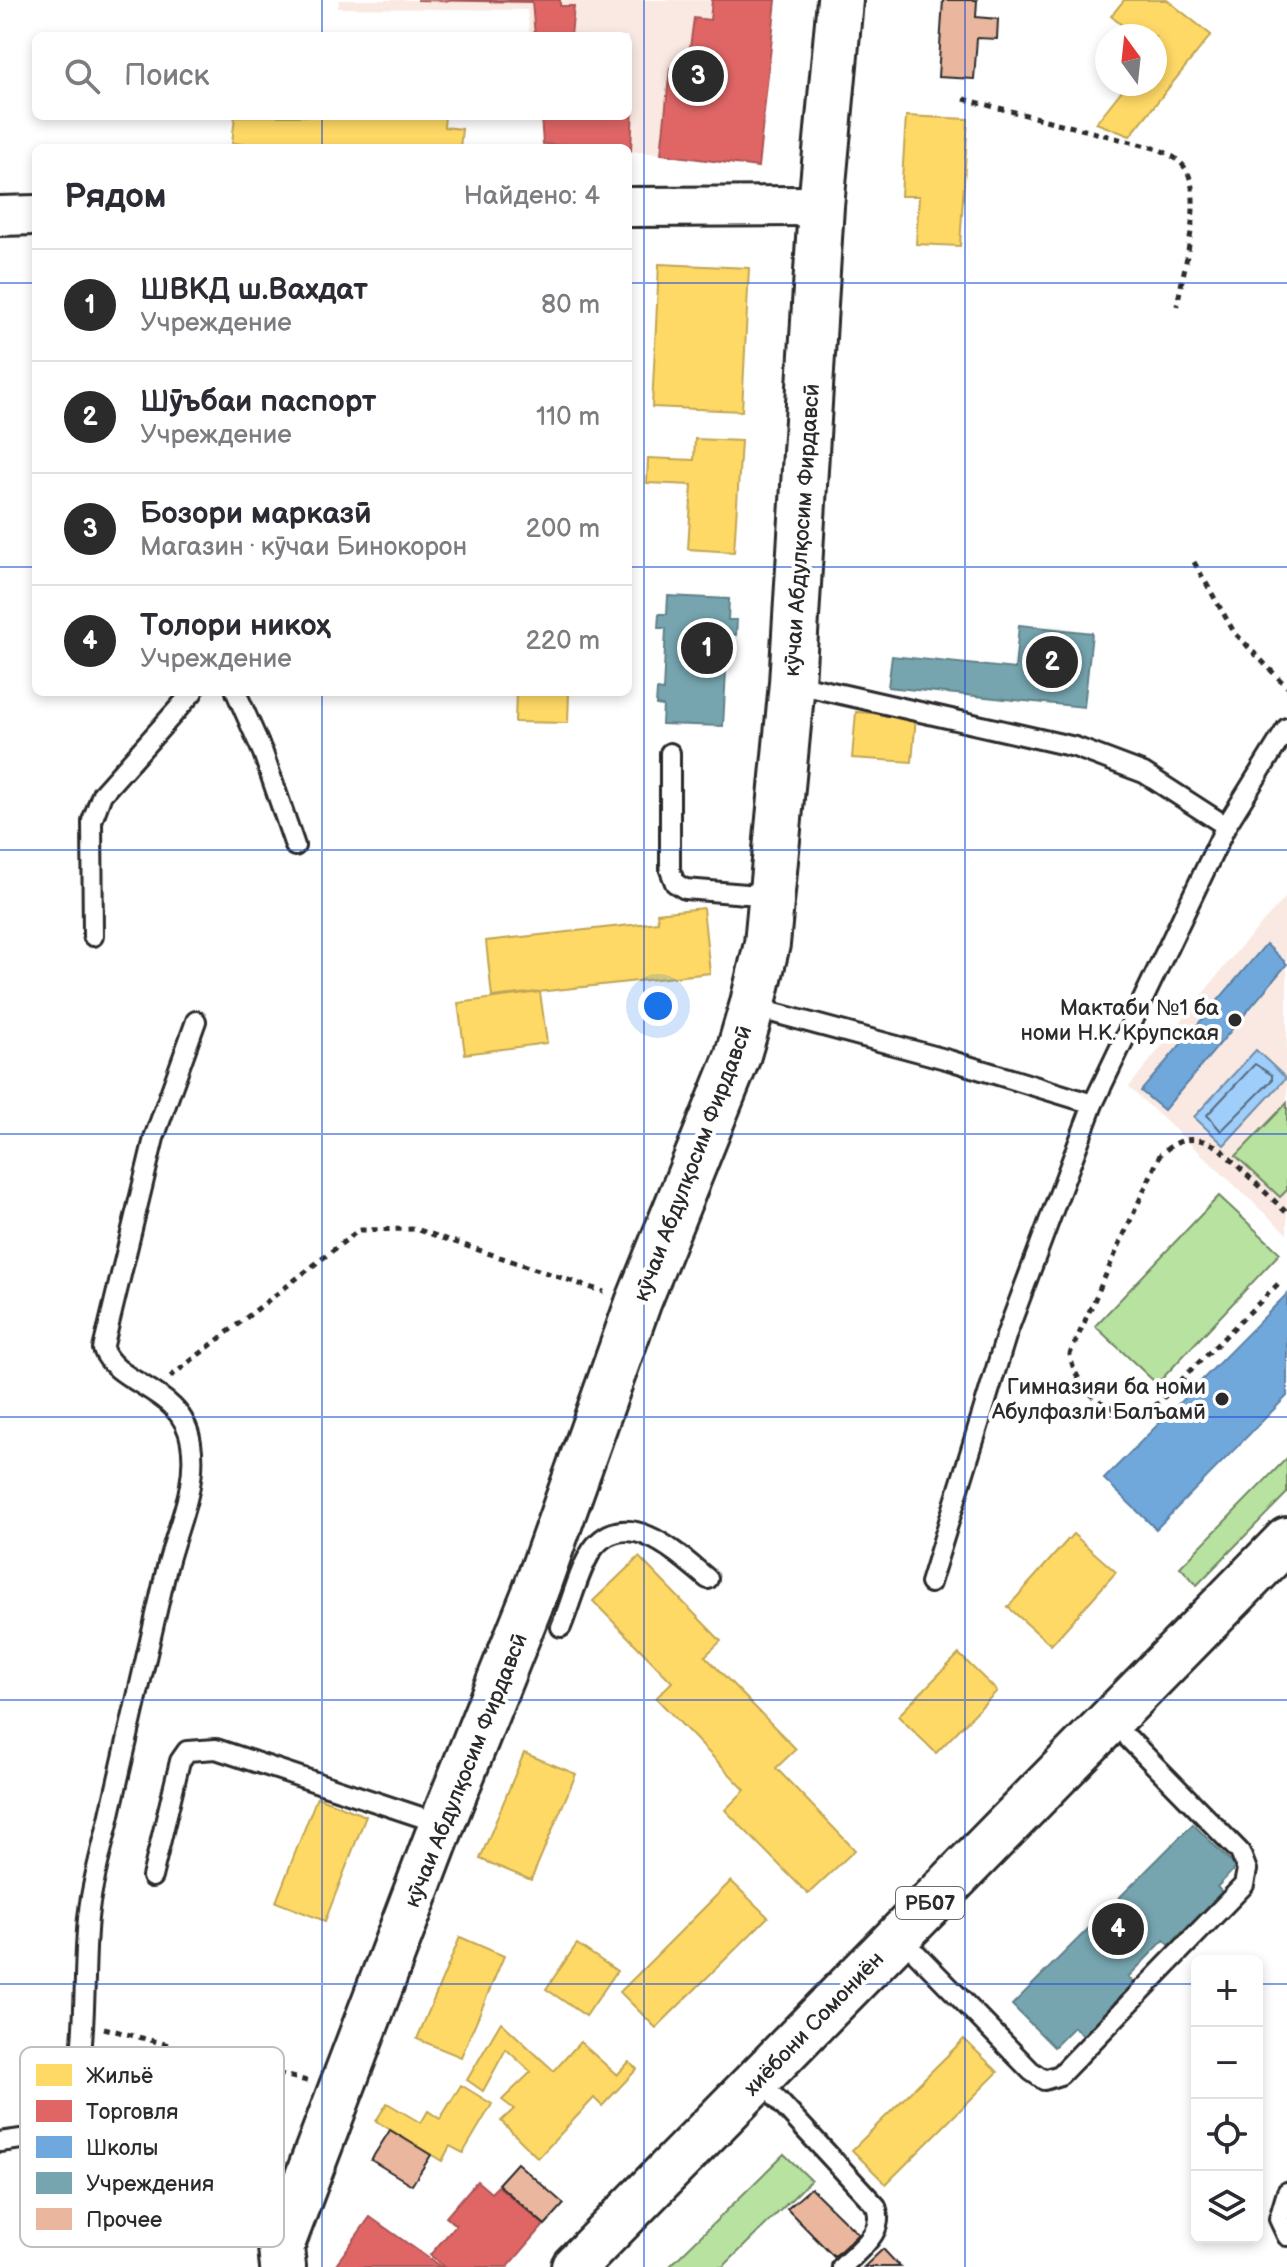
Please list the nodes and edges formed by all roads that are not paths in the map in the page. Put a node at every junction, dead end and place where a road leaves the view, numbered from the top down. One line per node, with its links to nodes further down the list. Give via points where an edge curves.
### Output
1 (840, 0): 2 (main road, кӯчаи Абдулқосим Фирдавсӣ)
2 (821, 206): 3 (street); 6 (main road, кӯчаи Абдулқосим Фирдавсӣ)
3 (632, 207)
4 (32, 215): 5 (street)
5 (0, 216)
6 (792, 683): 11 (lane, via 1075,747 1144,773); 13 (main road, кӯчаи Абдулқосим Фирдавсӣ)
7 (189, 696): 14 (lane, via 102,794 92,821)
8 (238, 696): 12 (lane)
9 (1287, 728): 11 (lane)
10 (670, 753): 13 (lane, via 670,870 675,883 685,889)
11 (1226, 826): 17 (lane)
12 (295, 846)
13 (771, 896): 15 (main road, кӯчаи Абдулқосим Фирдавсӣ, via 767,944)
14 (93, 936)
15 (752, 1007): 17 (lane); 24 (main road, кӯчаи Абдулқосим Фирдавсӣ, via 534,1595)
16 (196, 1021): 27 (lane, via 154,1138 103,1349 113,1365 154,1389 179,1414 191,1440 193,1472 88,1911)
17 (1093, 1104): 21 (lane, via 1007,1333)
18 (1287, 1540): 36 (main road, хиёбони Сомониён / РБ07)
19 (1287, 1578): 23 (main road, хиёбони Сомониён / РБ07)
20 (708, 1579): 22 (lane, via 663,1543 621,1531 594,1548)
21 (930, 1583)
22 (561, 1627)
23 (1129, 1739): 26 (main road, хиёбони Сомониён / РБ07); 26 (lane, via 1240,1852 1247,1870 1244,1885 1060,2075 1044,2080 1031,2071)
24 (442, 1824): 25 (lane, via 216,1749 187,1751 180,1761); 33 (main road, кӯчаи Абдулқосим Фирдавсӣ)
25 (152, 1877)
26 (917, 1954): 28 (main road, хиёбони Сомониён / РБ07)
27 (80, 2047)
28 (776, 2098): 37 (main road, хиёбони Сомониён / РБ07); 38 (lane, via 876,2206 881,2218 876,2232)
29 (20, 2139): 30 (lane)
30 (0, 2142)
31 (1287, 2192): 32 (lane, via 1279,2219)
32 (1287, 2236)
33 (284, 2239)
34 (281, 2247): 35 (main road, кӯчаи Абдулқосим Фирдавсӣ)
35 (283, 2267)
36 (574, 2267)
37 (611, 2267)
38 (842, 2267)

